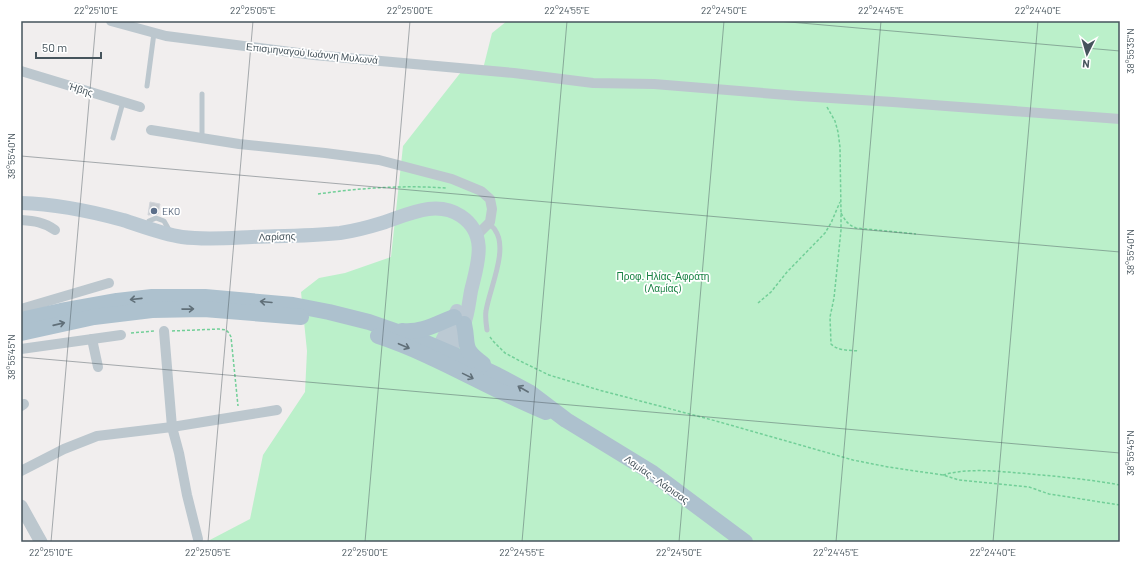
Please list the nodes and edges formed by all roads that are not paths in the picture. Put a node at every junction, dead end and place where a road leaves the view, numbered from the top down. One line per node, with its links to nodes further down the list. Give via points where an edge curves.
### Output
1 (111, 21): 2 (street, Επισμηναγού Ιωάννη Μυλωνά)
2 (154, 33): 4 (lane); 8 (street, Επισμηναγού Ιωάννη Μυλωνά, via 314,55 594,83 654,84)
3 (21, 71): 6 (street, Ήβης)
4 (147, 86)
5 (202, 94): 11 (lane)
6 (123, 102): 7 (street, Ήβης); 10 (lane)
7 (140, 107)
8 (1120, 119)
9 (151, 130): 11 (street)
10 (113, 138)
11 (202, 138): 15 (street, via 379,160 452,179 473,187 490,199 492,209)
12 (21, 203): 18 (main road, Λαρίσης, via 73,208 176,236 198,238 342,232 418,211 441,209 460,216)
13 (21, 220): 17 (street, via 47,224)
14 (149, 221): 16 (lane, via 156,218 164,221)
15 (488, 224): 18 (street); 24 (lane, via 495,228 500,244 486,312)
16 (168, 228)
17 (55, 230)
18 (477, 235): 22 (main road, via 477,266)
19 (109, 283): 20 (street)
20 (21, 308)
21 (21, 320): 23 (main road, one-way to 21, via 314,309 204,297 158,297 117,301)
22 (459, 320): 23 (main road, via 420,330); 30 (main road); 32 (main road, via 469,350)
23 (390, 329): 30 (main road)
24 (487, 330)
25 (164, 331): 35 (street)
26 (21, 333): 30 (main road, one-way to 30, via 106,315 152,310 204,309 291,316 327,322)
27 (121, 335): 28 (street)
28 (92, 339): 29 (street); 31 (street)
29 (21, 349)
30 (440, 356): 32 (main road); 34 (main road, Λαμίας - Λάρισας, one-way to 34, via 524,403)
31 (98, 367)
32 (497, 375): 34 (main road, Λαμίας - Λάρισας, one-way to 32, via 529,392)
33 (277, 410): 35 (street)
34 (566, 420): 40 (main road, Λαμίας - Λάρισας, via 651,472)
35 (172, 427): 36 (street, via 93,437); 38 (street)
36 (21, 471)
37 (21, 506): 39 (street)
38 (198, 539)
39 (41, 542)
40 (745, 542)

